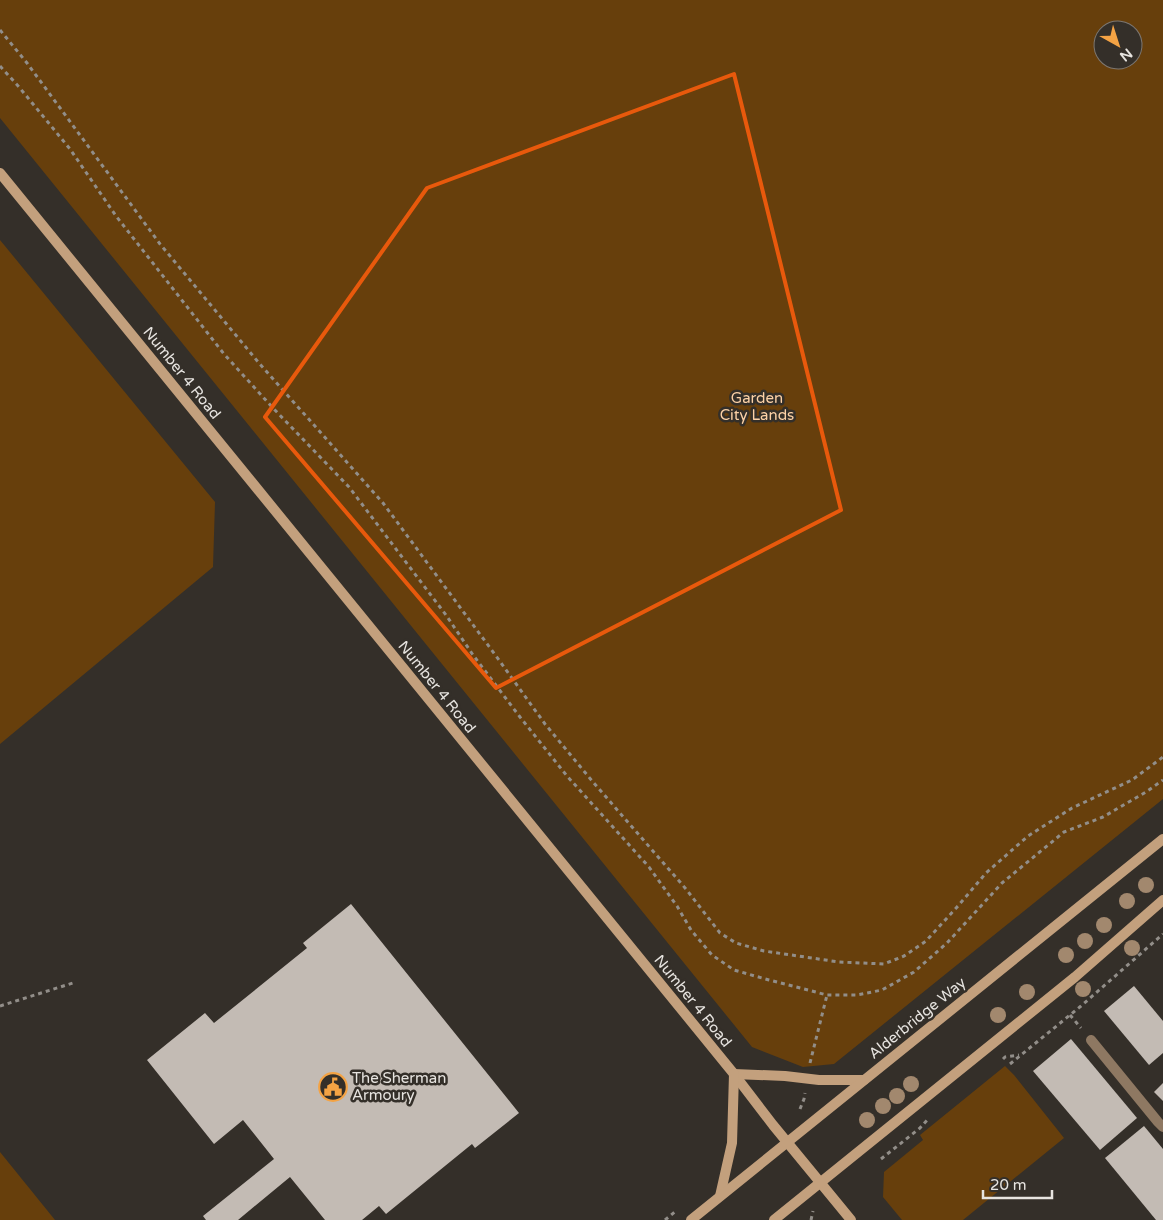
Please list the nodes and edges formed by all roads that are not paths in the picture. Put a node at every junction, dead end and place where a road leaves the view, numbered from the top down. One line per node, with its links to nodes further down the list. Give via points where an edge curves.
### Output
1 (0, 173): 5 (main road, Number 4 Road)
2 (1163, 839): 6 (main road, Alderbridge Way)
3 (1163, 900): 9 (main road, via 1075,977)
4 (1091, 1040): 7 (lane)
5 (734, 1074): 6 (main road); 8 (main road, Number 4 Road); 10 (main road, via 732,1143)
6 (864, 1080): 8 (main road, Alderbridge Way)
7 (1163, 1126)
8 (787, 1142): 9 (main road, Number 4 Road); 10 (main road, Alderbridge Way)
9 (821, 1183): 12 (main road); 13 (main road, Number 4 Road)
10 (720, 1196): 11 (main road, Alderbridge Way)
11 (690, 1220)
12 (774, 1220)
13 (850, 1220)

